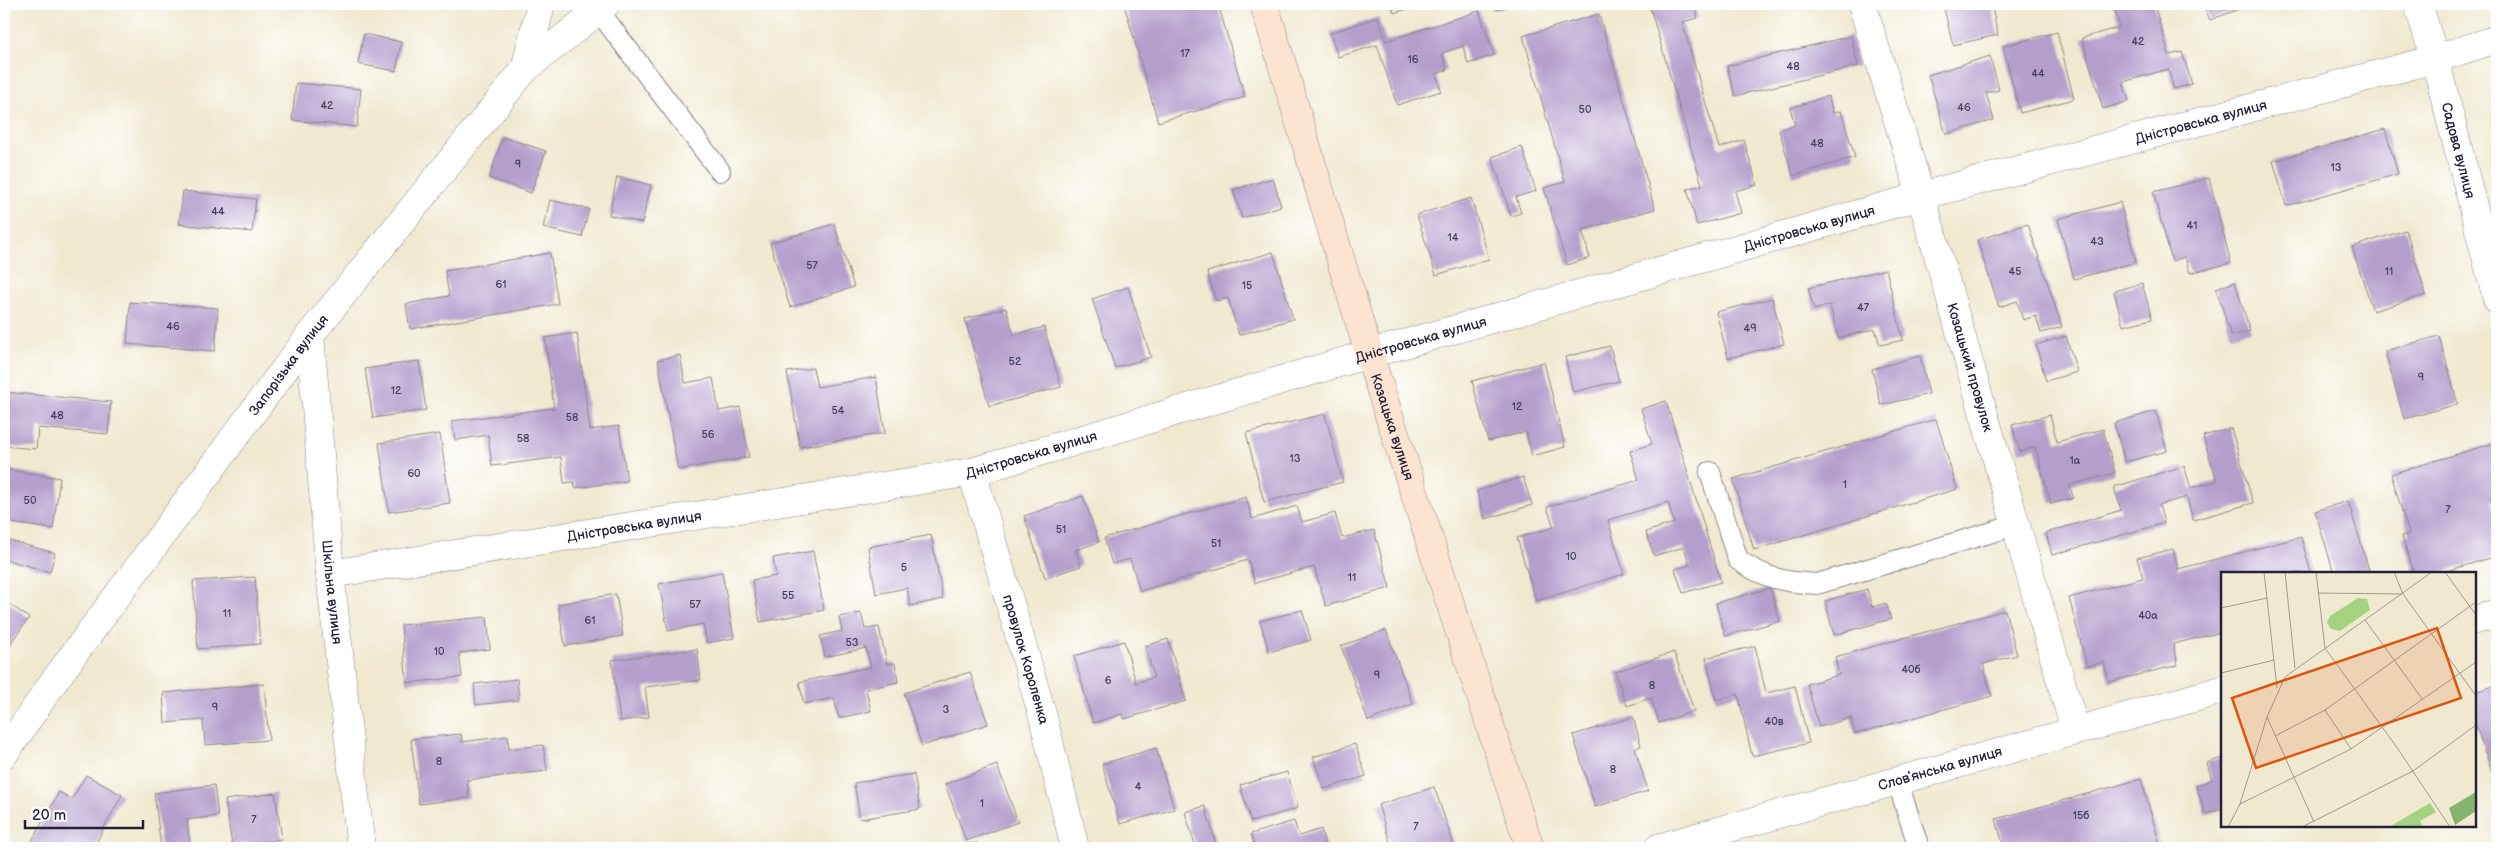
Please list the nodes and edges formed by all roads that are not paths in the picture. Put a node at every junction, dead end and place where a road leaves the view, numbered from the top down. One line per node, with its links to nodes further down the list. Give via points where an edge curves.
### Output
1 (541, 4): 8 (street)
2 (1264, 4): 13 (street, Козацька вулиця)
3 (1862, 4): 10 (street, Козацький провулок)
4 (2418, 4): 7 (street, Садова вулиця)
5 (602, 7): 8 (street, Запорізька вулиця); 9 (lane)
6 (2497, 39): 7 (street, Дністровська вулиця)
7 (2435, 59): 10 (street, Дністровська вулиця); 11 (street, Садова вулиця)
8 (525, 69): 12 (street, Запорізька вулиця)
9 (720, 171)
10 (1921, 196): 13 (street, Дністровська вулиця); 16 (street, Козацький провулок)
11 (2497, 299)
12 (310, 335): 17 (street, Шкільна вулиця); 22 (street, Запорізька вулиця, via 54,681)
13 (1369, 354): 14 (street, Дністровська вулиця); 26 (street, Козацька вулиця)
14 (972, 472): 17 (street, Дністровська вулиця); 25 (street, провулок Короленка, via 1044,716)
15 (1710, 472): 16 (lane, via 1738,560 1769,578 1786,582 1817,584)
16 (2016, 525): 21 (street, Козацький провулок)
17 (330, 574): 24 (street, Шкільна вулиця)
18 (2497, 614): 19 (street)
19 (2476, 620)
20 (2221, 690): 21 (street, Словʼянська вулиця)
21 (2075, 730): 23 (street, Словʼянська вулиця)
22 (4, 754)
23 (1896, 780): 27 (street, Словʼянська вулиця); 28 (lane)
24 (361, 848)
25 (1075, 848)
26 (1530, 848)
27 (1658, 848)
28 (1919, 848)

